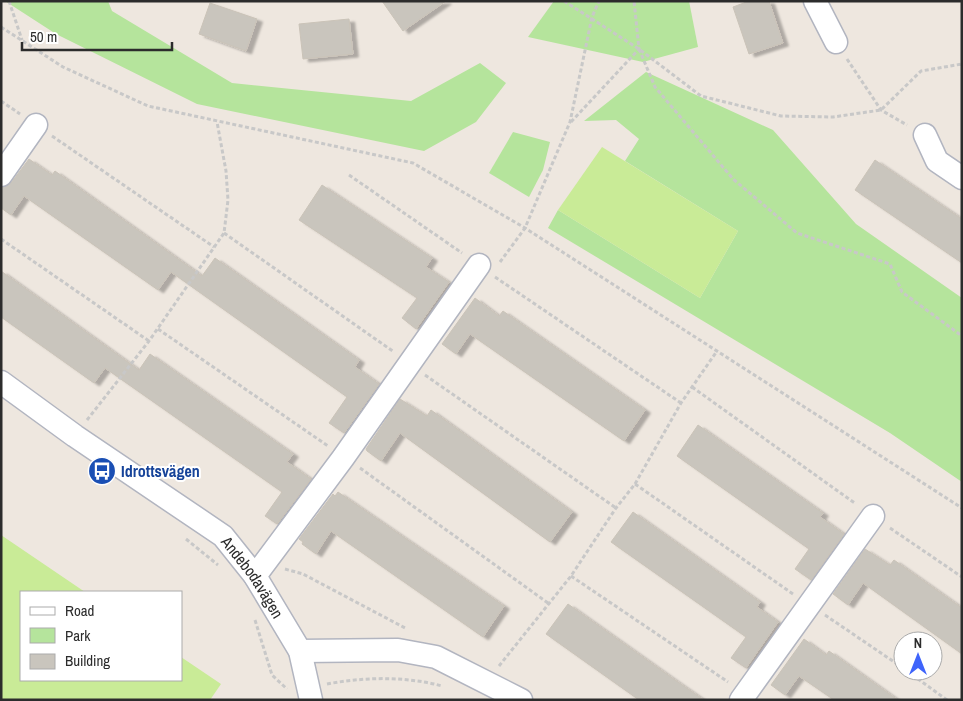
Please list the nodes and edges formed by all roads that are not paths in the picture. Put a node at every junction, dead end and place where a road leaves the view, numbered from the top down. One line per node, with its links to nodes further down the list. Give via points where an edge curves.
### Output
1 (815, 1): 2 (street)
2 (836, 42)
3 (36, 125): 5 (street)
4 (925, 135): 6 (street, via 937,161)
5 (1, 175)
6 (962, 178)
7 (485, 270): 10 (street, via 409,365)
8 (1, 382): 10 (street, Andebodavägen, via 223,536)
9 (873, 516): 12 (street)
10 (255, 576): 11 (street, Andebodavägen)
11 (300, 651): 13 (street); 14 (street, via 398,650 436,657)
12 (742, 698)
13 (311, 700)
14 (522, 700)

